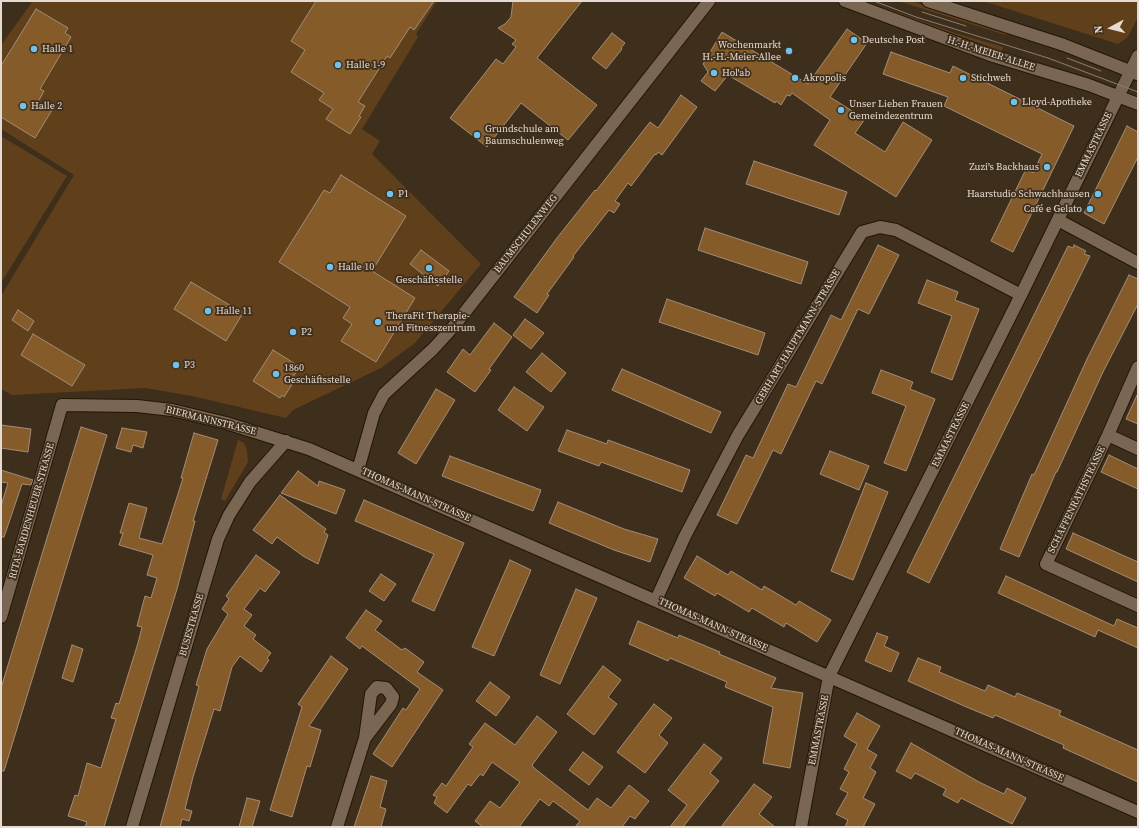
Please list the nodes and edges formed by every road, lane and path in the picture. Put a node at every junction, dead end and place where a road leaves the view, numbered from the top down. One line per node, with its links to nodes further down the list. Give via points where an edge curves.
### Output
1 (708, 1): 16 (street, BAUMSCHULENWEG, via 454,326 384,394 374,413)
2 (845, 1): 6 (street, H.-H.-MEIER-ALLEE, via 990,55)
3 (928, 1): 5 (street, via 1064,45)
4 (1138, 56): 5 (street, EMMASTRASSE)
5 (1134, 73): 6 (street, EMMASTRASSE)
6 (1119, 95): 7 (street, H.-H.-MEIER-ALLEE); 8 (street, EMMASTRASSE)
7 (1138, 104)
8 (1058, 220): 9 (street); 10 (street, EMMASTRASSE)
9 (1138, 264)
10 (1021, 295): 17 (street, GERHART-HAUPTMANN-STRASSE, via 896,230 880,227 862,232 738,435 685,536); 20 (street, EMMASTRASSE)
11 (1138, 367): 13 (street, SCHAFFENRATHSTRASSE)
12 (62, 404): 14 (street, BIERMANNSTRASSE, via 136,406 172,410); 19 (street, RITA-BARDENHEUER-STRASSE)
13 (1108, 435): 15 (street); 18 (street, SCHAFFENRATHSTRASSE, via 1046,564)
14 (286, 441): 16 (street, THOMAS-MANN-STRASSE); 23 (street, BUSESTRASSE, via 250,482 229,515 218,539)
15 (1138, 449)
16 (358, 470): 17 (street, THOMAS-MANN-STRASSE)
17 (656, 600): 20 (street, THOMAS-MANN-STRASSE)
18 (1138, 606)
19 (1, 617)
20 (829, 676): 22 (street, THOMAS-MANN-STRASSE); 25 (street, EMMASTRASSE)
21 (365, 738): 24 (street)
22 (1138, 812)
23 (132, 827)
24 (337, 827)
25 (801, 827)

